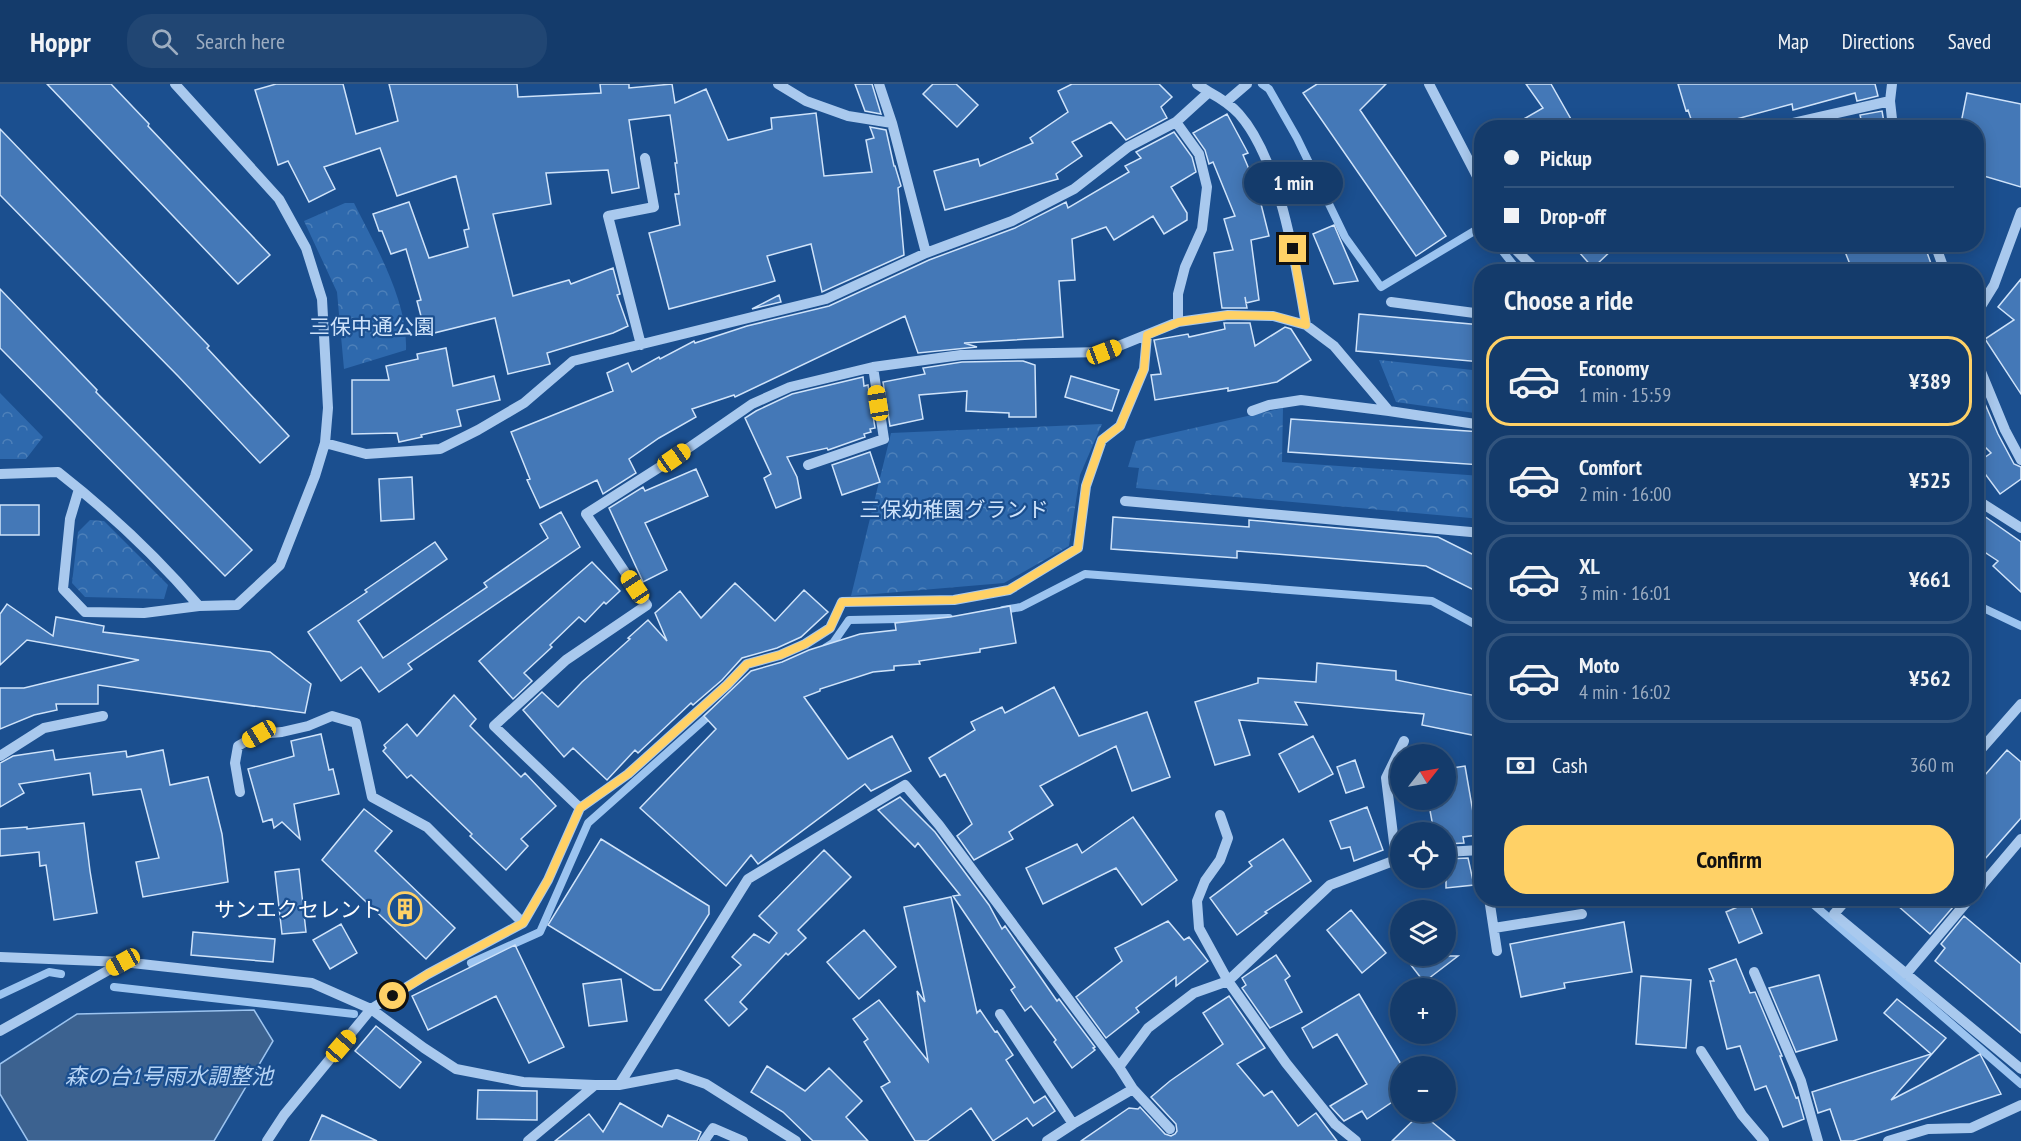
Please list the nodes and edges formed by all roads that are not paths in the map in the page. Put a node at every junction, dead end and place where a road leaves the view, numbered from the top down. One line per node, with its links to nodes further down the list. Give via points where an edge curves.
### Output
1 (174, 84): 33 (street, via 279,199 306,248 322,299 328,408)
2 (778, 84): 14 (street, via 806,101 848,116)
3 (879, 84): 14 (street)
4 (1197, 84): 8 (street)
5 (1247, 84): 10 (street)
6 (1429, 84): 16 (street)
7 (1892, 84): 9 (street)
8 (1209, 92): 10 (street); 13 (street)
9 (1890, 101): 11 (street); 12 (street)
10 (1226, 102): 25 (street, via 1258,142 1271,175 1293,249)
11 (1807, 120)
12 (1892, 120)
13 (1176, 122): 19 (street, via 1128,147 1074,189 1012,221); 24 (street, via 1199,154 1207,187 1202,229 1178,294)
14 (892, 123): 19 (street)
15 (645, 158): 27 (street, via 654,207 608,216)
16 (1474, 171)
17 (2021, 212): 21 (street, via 1994,285)
18 (1518, 252): 20 (street)
19 (926, 253): 27 (street, via 826,299)
20 (1530, 264)
21 (1984, 300)
22 (1392, 302): 23 (street)
23 (1474, 313)
24 (1179, 322): 25 (street, via 1228,315 1274,316); 26 (street)
25 (1306, 325): 31 (street, via 1334,346)
26 (1147, 335): 28 (street, via 1104,352 961,355); 49 (street, via 1144,369 1120,426 1102,440 1086,486 1078,548 1009,590 954,600 842,602 830,628 805,644 747,664 628,774)
27 (641, 345): 33 (street, via 573,362 524,403 440,449 366,453)
28 (873, 366): 35 (street, via 884,439); 49 (street, via 790,387 752,404 586,514 647,605 566,660 494,726)
29 (1984, 379): 34 (street)
30 (1252, 411): 31 (street, via 1301,400)
31 (1389, 411): 32 (street)
32 (1474, 424)
33 (325, 443): 42 (street, via 280,565 237,605)
34 (2021, 460)
35 (808, 465)
36 (0, 474): 37 (street, via 58,472)
37 (79, 489): 42 (street, via 169,570); 42 (street, via 70,519 63,589 86,612 144,613)
38 (1125, 501): 41 (street)
39 (1984, 504): 40 (street)
40 (2021, 528)
41 (1474, 532)
42 (199, 606)
43 (2021, 704): 46 (street)
44 (102, 716): 47 (street, via 44,728)
45 (1404, 741): 51 (street, via 1386,778)
46 (1984, 746)
47 (0, 756)
48 (240, 792): 61 (street, via 235,763 238,746 259,734 308,726 332,716 356,723 372,797 427,827)
49 (580, 808): 61 (street, via 548,880)
50 (1220, 815): 68 (street, via 1228,837 1197,901 1199,928)
51 (1393, 822)
52 (2021, 839): 56 (street)
53 (1474, 850): 54 (street)
54 (1456, 851)
55 (1390, 862): 68 (street, via 1330,885)
56 (1984, 883)
57 (1490, 906): 62 (street)
58 (1841, 906): 67 (street, via 1834,914)
59 (1963, 906): 67 (street)
60 (1582, 914): 62 (street)
61 (523, 923): 69 (street)
62 (1494, 928): 63 (street)
63 (1497, 951)
64 (0, 957): 65 (street)
65 (123, 962): 69 (street, via 312,983); 71 (street)
66 (1754, 972): 89 (street, via 1801,1081)
67 (1906, 974): 74 (street)
68 (1227, 981): 73 (street, via 1194,993 1148,1028); 81 (street, via 1286,1063 1335,1124)
69 (371, 1009): 75 (street, via 456,1069 523,1082); 82 (street)
70 (1000, 1014): 79 (street)
71 (0, 1031)
72 (1701, 1051): 88 (street, via 1742,1115)
73 (1119, 1067): 76 (street, via 905,785 748,879); 77 (street)
74 (2021, 1069)
75 (595, 1085): 76 (street); 83 (street)
76 (619, 1085): 86 (street, via 677,1074 706,1084)
77 (1133, 1089): 79 (street); 80 (street)
78 (2021, 1105): 90 (street, via 1971,1128 1928,1129)
79 (1073, 1124): 87 (street)
80 (1170, 1129)
81 (1353, 1140)
82 (267, 1141)
83 (528, 1141)
84 (704, 1141): 85 (street, via 713,1128)
85 (743, 1141)
86 (796, 1141)
87 (1047, 1141)
88 (1764, 1141)
89 (1818, 1141)
90 (1887, 1141)

